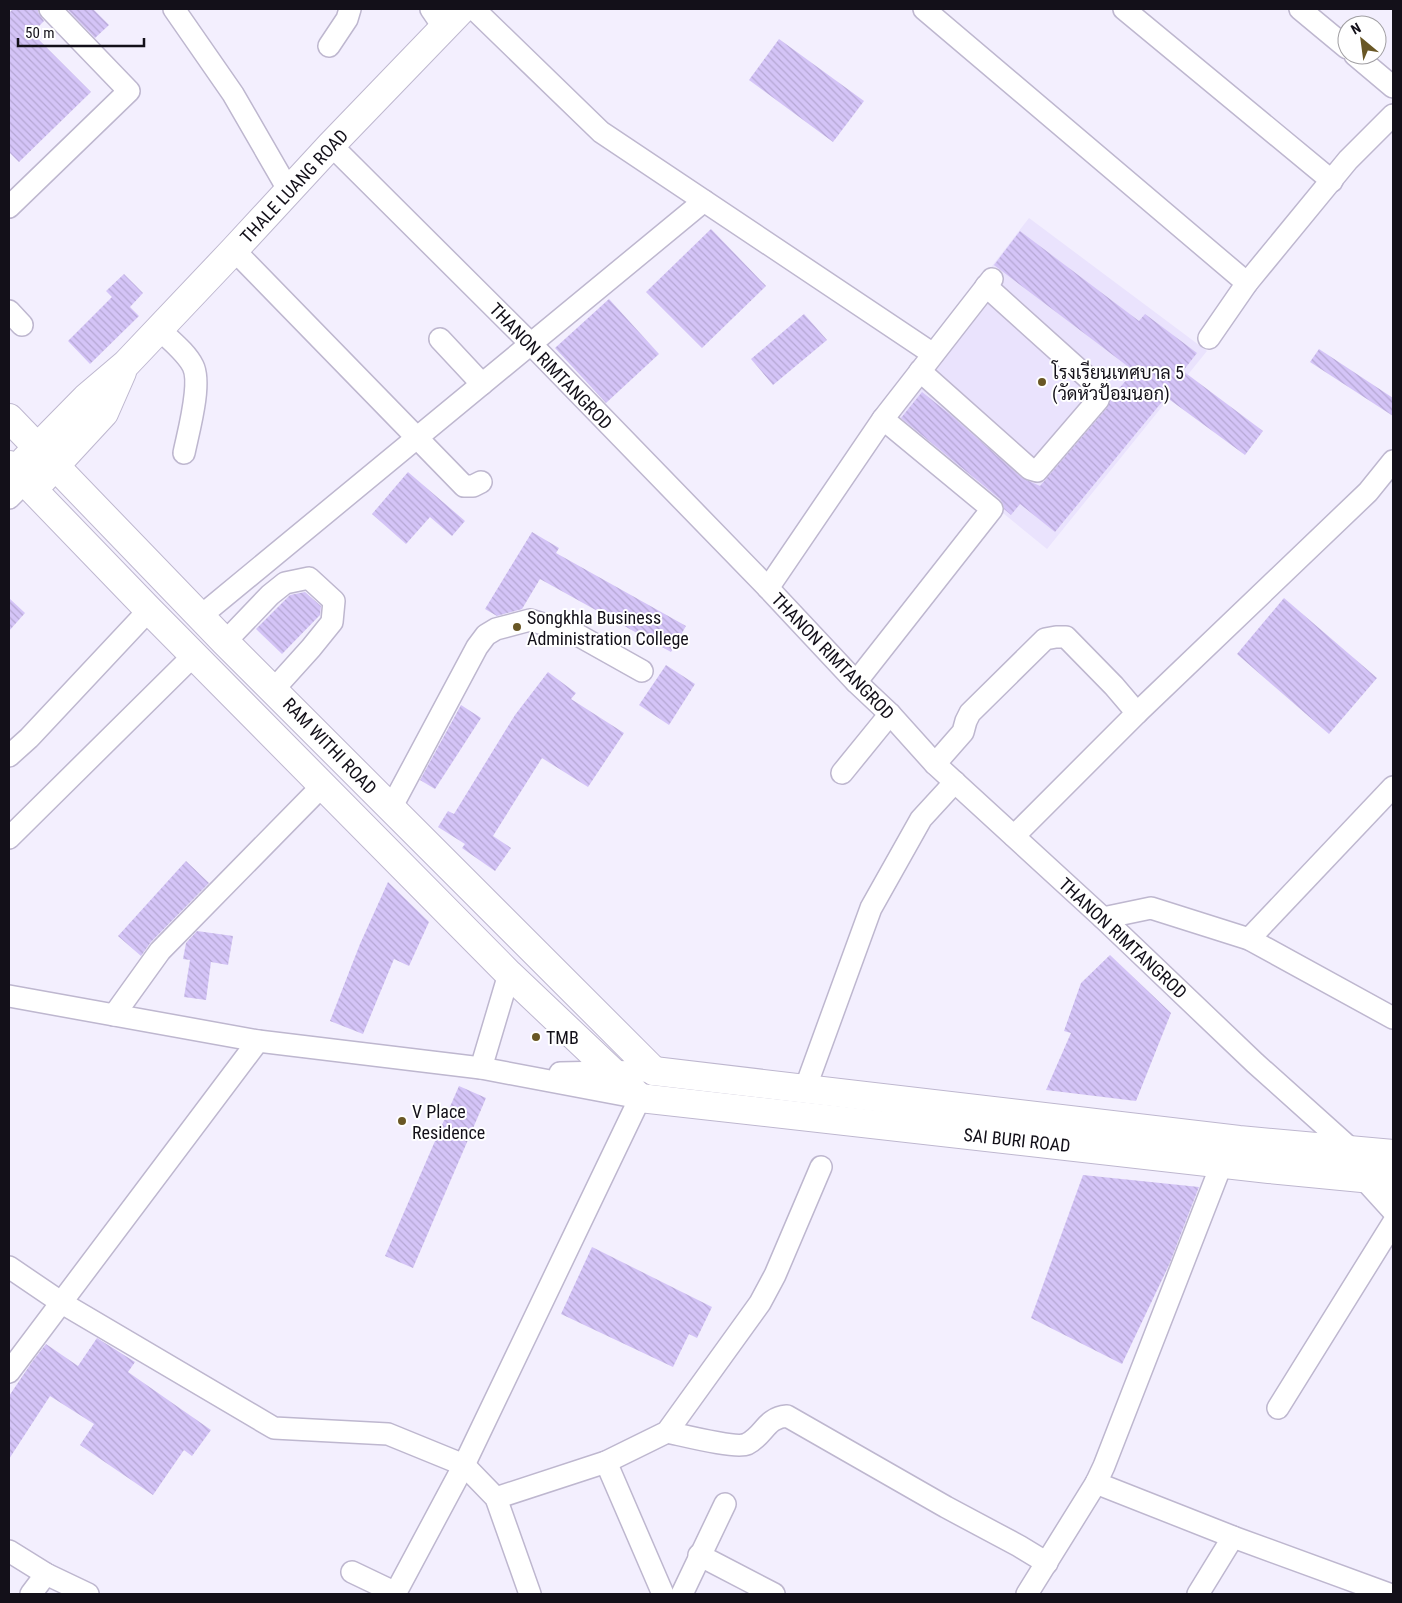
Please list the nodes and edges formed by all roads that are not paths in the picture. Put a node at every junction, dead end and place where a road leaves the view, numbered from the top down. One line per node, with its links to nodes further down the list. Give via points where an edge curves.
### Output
1 (50, 9): 18 (street, via 129,90)
2 (174, 9): 16 (street, via 233,94)
3 (350, 9): 10 (street)
4 (474, 9): 17 (street, via 601,132)
5 (924, 9): 20 (street)
6 (1124, 9): 15 (street)
7 (1300, 9): 9 (street)
8 (446, 15): 14 (main road, THALE LUANG ROAD)
9 (1337, 40)
10 (329, 46)
11 (1367, 65): 12 (street)
12 (1393, 88)
13 (1393, 115): 15 (street, via 1348,160)
14 (331, 145): 16 (main road, THALE LUANG ROAD); 24 (street, THANON RIMTANGROD)
15 (1332, 181): 20 (street)
16 (289, 191): 19 (main road, THALE LUANG ROAD)
17 (704, 201): 24 (street); 25 (street)
18 (10, 204)
19 (234, 250): 21 (main road, THALE LUANG ROAD); 30 (street)
20 (1247, 284): 22 (street)
21 (159, 329): 31 (street, via 188,360 196,375); 32 (main road, THALE LUANG ROAD, via 126,364 104,413)
22 (1209, 338)
23 (440, 339): 27 (street)
24 (531, 344): 27 (street); 36 (street, THANON RIMTANGROD)
25 (933, 354): 26 (street); 26 (street, via 989,283 1097,386 1100,393 1098,400 1037,471 1030,469)
26 (920, 371): 29 (street)
27 (482, 384): 30 (street)
28 (9, 418): 32 (main road, RAM WITHI ROAD)
29 (883, 419): 36 (street); 42 (street, via 992,509)
30 (417, 438): 35 (street, via 464,486); 38 (street)
31 (184, 453)
32 (47, 456): 34 (main road, THALE LUANG ROAD); 38 (main road, RAM WITHI ROAD)
33 (1393, 461): 44 (street, via 1368,492)
34 (18, 481): 37 (main road, RAM WITHI ROAD)
35 (481, 482)
36 (768, 588): 42 (street, THANON RIMTANGROD)
37 (149, 610): 40 (main road, RAM WITHI ROAD); 46 (street)
38 (202, 615): 39 (main road, RAM WITHI ROAD)
39 (225, 642): 43 (main road, RAM WITHI ROAD); 43 (street, via 285,583 309,578 328,595 334,601 332,622)
40 (194, 655): 50 (main road, RAM WITHI ROAD); 54 (street)
41 (642, 671): 52 (street, via 576,634 530,620 496,629 486,635 477,647)
42 (856, 682): 45 (street, THANON RIMTANGROD)
43 (274, 689): 52 (main road, RAM WITHI ROAD)
44 (1137, 713): 47 (street, via 1066,637 1045,639 970,713 963,732); 53 (street)
45 (890, 714): 47 (street, THANON RIMTANGROD); 48 (street)
46 (9, 756)
47 (935, 764): 49 (street, THANON RIMTANGROD)
48 (842, 773)
49 (955, 782): 53 (street, THANON RIMTANGROD); 66 (street, via 921,819 871,908)
50 (323, 785): 57 (main road, RAM WITHI ROAD); 59 (street, via 160,951)
51 (1393, 787): 56 (street)
52 (391, 808): 63 (main road, RAM WITHI ROAD)
53 (1014, 836): 55 (street, THANON RIMTANGROD)
54 (9, 838)
55 (1103, 918): 56 (street, via 1151,908); 68 (street, THANON RIMTANGROD)
56 (1249, 939): 60 (street)
57 (509, 974): 62 (street); 64 (main road, RAM WITHI ROAD)
58 (9, 996): 59 (street)
59 (114, 1015): 61 (street)
60 (1393, 1018)
61 (258, 1041): 62 (street); 77 (street)
62 (481, 1068): 65 (street)
63 (654, 1071): 64 (street); 66 (main road, SAI BURI ROAD); 67 (main road)
64 (613, 1072): 65 (street); 67 (main road, RAM WITHI ROAD)
65 (518, 1074): 67 (street)
66 (805, 1089): 68 (main road, SAI BURI ROAD, via 1238,1140)
67 (640, 1098): 70 (main road, SAI BURI ROAD); 82 (street)
68 (1352, 1150): 69 (main road, SAI BURI ROAD)
69 (1393, 1154)
70 (1222, 1163): 72 (main road, SAI BURI ROAD); 83 (street)
71 (821, 1167): 80 (street, via 760,1303)
72 (1363, 1178): 73 (main road, SAI BURI ROAD); 74 (street)
73 (1393, 1181)
74 (1393, 1211)
75 (1393, 1223): 79 (street)
76 (9, 1267): 77 (street)
77 (62, 1303): 78 (street); 82 (street, via 274,1428 388,1434)
78 (9, 1372)
79 (1278, 1408)
80 (667, 1432): 81 (street); 89 (street, via 744,1445 773,1419 787,1416)
81 (606, 1462): 84 (street); 96 (street)
82 (464, 1465): 84 (street); 94 (street)
83 (1096, 1483): 86 (street); 89 (street)
84 (496, 1498): 95 (street)
85 (725, 1504): 88 (street)
86 (1233, 1537): 100 (street); 101 (street)
87 (9, 1551): 91 (street)
88 (699, 1555): 97 (street); 98 (street)
89 (1047, 1564): 99 (street)
90 (352, 1572): 94 (street)
91 (46, 1574): 92 (street); 93 (street)
92 (32, 1594)
93 (88, 1594)
94 (396, 1594)
95 (530, 1594)
96 (663, 1594)
97 (682, 1594)
98 (774, 1594)
99 (1028, 1594)
100 (1198, 1594)
101 (1389, 1594)

